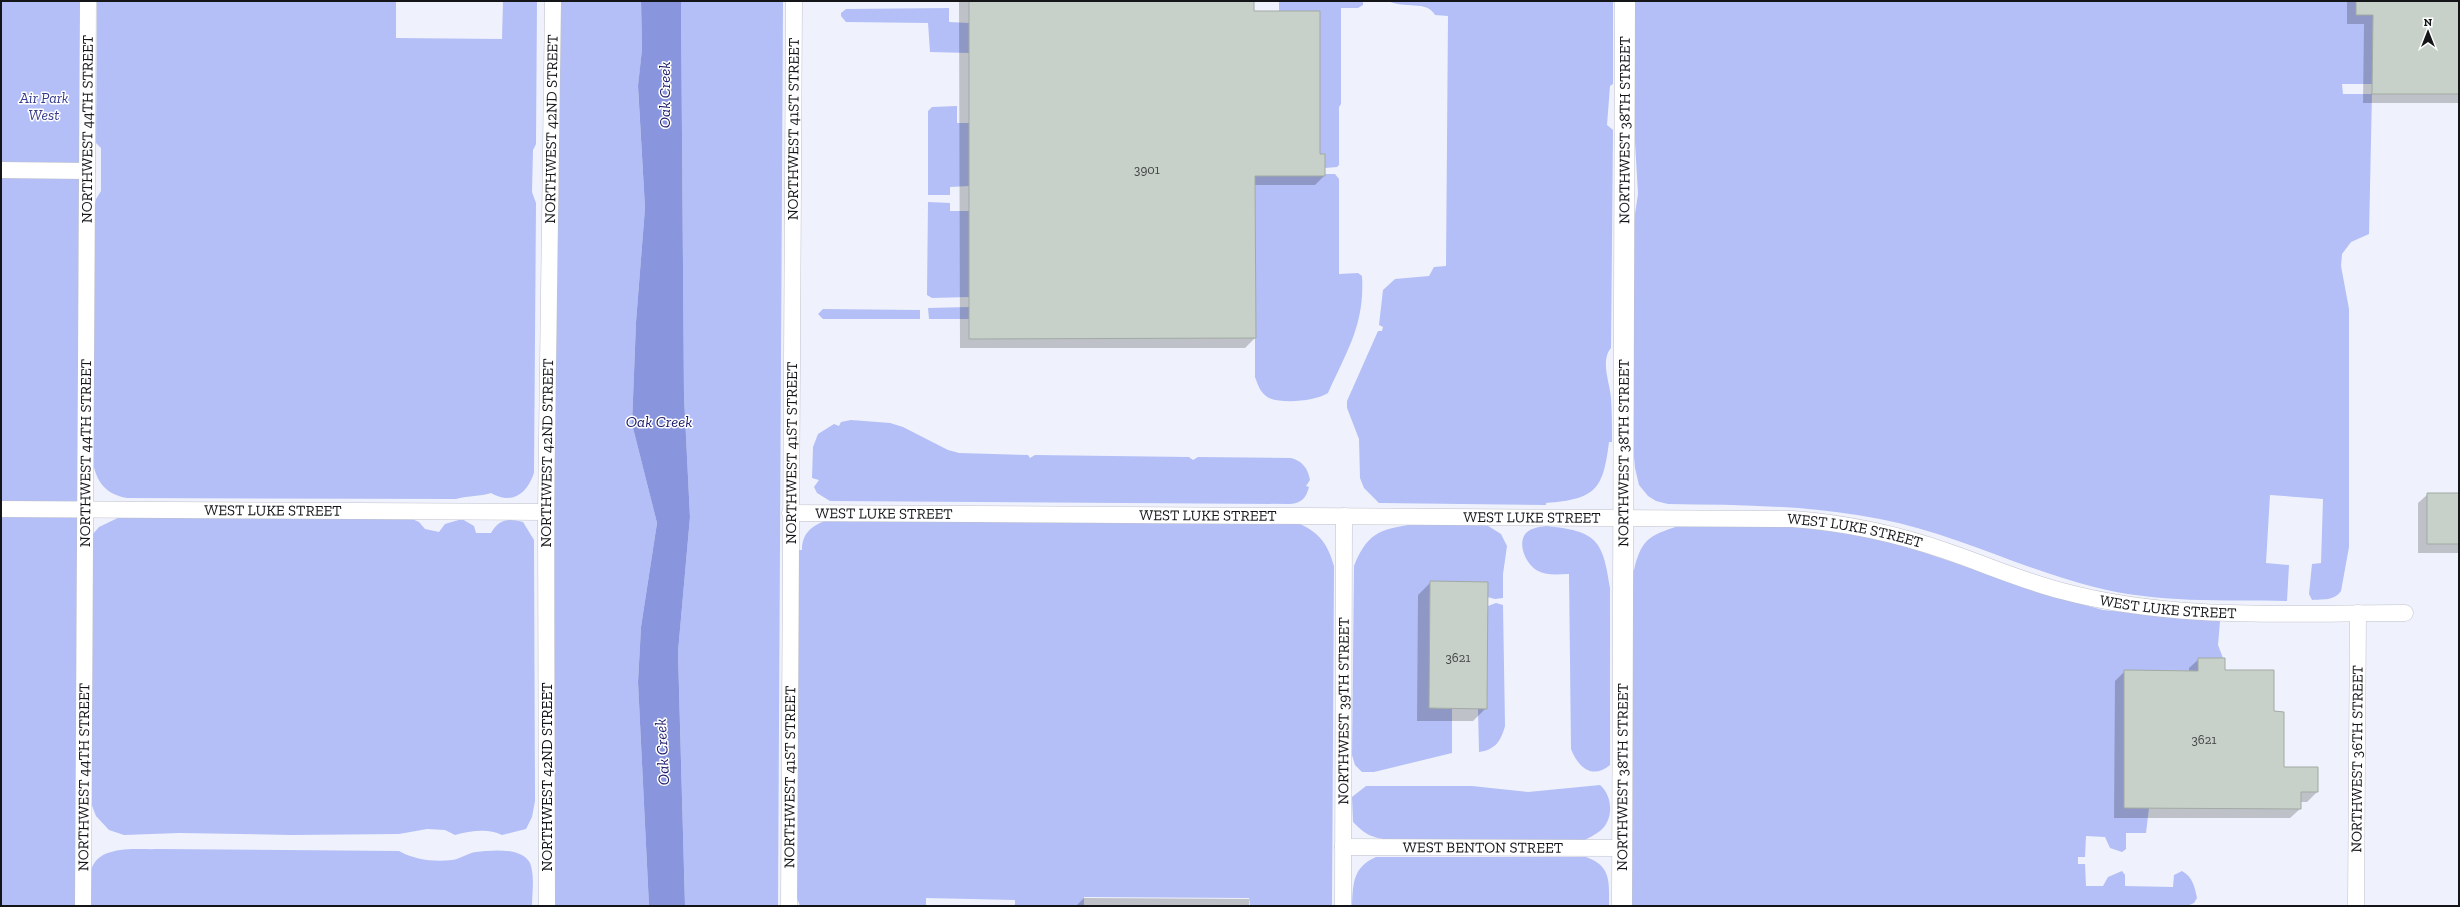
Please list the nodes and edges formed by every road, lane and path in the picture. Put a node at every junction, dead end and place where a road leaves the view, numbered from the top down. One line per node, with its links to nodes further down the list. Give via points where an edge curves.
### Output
1 (88, 1): 6 (street, NORTHWEST 44TH STREET)
2 (553, 1): 9 (street, NORTHWEST 42ND STREET)
3 (794, 1): 10 (street, NORTHWEST 41ST STREET)
4 (1624, 1): 12 (street, NORTHWEST 38TH STREET)
5 (1, 170): 6 (street)
6 (87, 171): 8 (street, NORTHWEST 44TH STREET)
7 (1, 509): 8 (street, WEST LUKE STREET)
8 (84, 510): 9 (street, WEST LUKE STREET); 17 (street, NORTHWEST 44TH STREET)
9 (546, 512): 18 (street, NORTHWEST 42ND STREET)
10 (790, 513): 11 (street, WEST LUKE STREET); 19 (street, NORTHWEST 41ST STREET)
11 (1344, 516): 12 (street, WEST LUKE STREET); 15 (street, NORTHWEST 39TH STREET)
12 (1624, 518): 13 (street, WEST LUKE STREET, via 1765,518 1846,525 1915,541 2062,591 2121,603 2205,612); 16 (street, NORTHWEST 38TH STREET)
13 (2358, 613): 14 (street, WEST LUKE STREET); 22 (street, NORTHWEST 36TH STREET)
14 (2405, 613)
15 (1343, 847): 16 (street, WEST BENTON STREET); 20 (street, NORTHWEST 39TH STREET)
16 (1623, 848): 21 (street, NORTHWEST 38TH STREET)
17 (83, 906)
18 (547, 906)
19 (790, 906)
20 (1343, 906)
21 (1622, 906)
22 (2356, 906)

